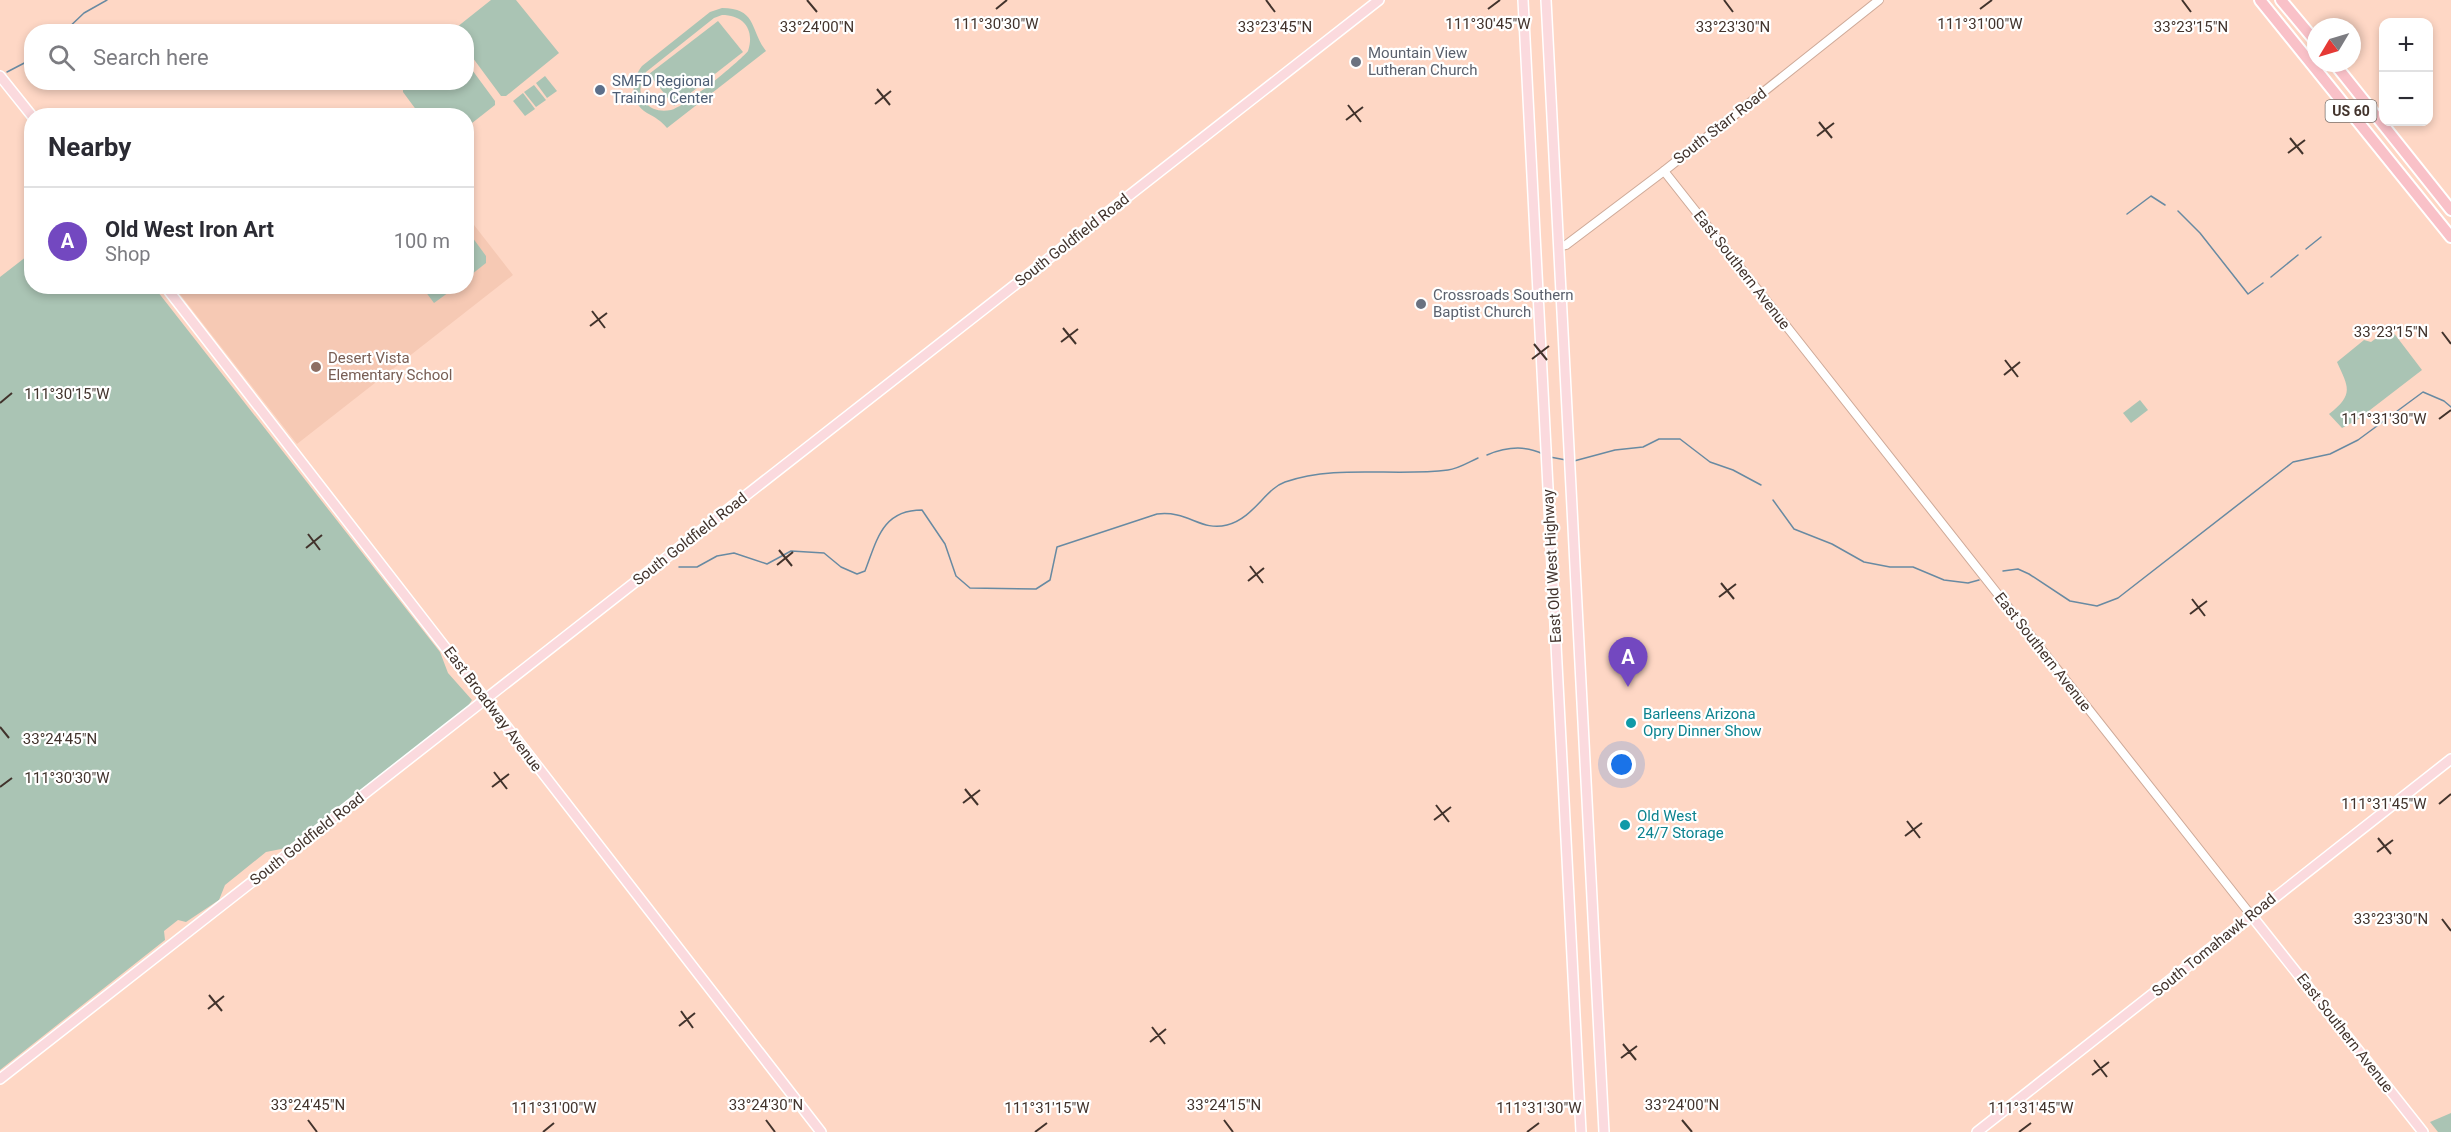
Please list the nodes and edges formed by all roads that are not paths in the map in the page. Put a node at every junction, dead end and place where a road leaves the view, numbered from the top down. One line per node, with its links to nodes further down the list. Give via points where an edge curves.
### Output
1 (1379, 0): 21 (main road, South Goldfield Road)
2 (1523, 0): 26 (main road, East Old West Highway)
3 (1546, 0): 18 (main road, East Old West Highway)
4 (1879, 0): 13 (street, South Starr Road)
5 (2257, 0): 14 (highway, US 60)
6 (2281, 0): 7 (highway)
7 (2307, 31)
8 (2342, 73): 11 (highway); 16 (highway, US 60)
9 (0, 76): 10 (main road)
10 (26, 108)
11 (2379, 113)
12 (2390, 126): 15 (highway)
13 (1664, 171): 18 (street, South Starr Road); 23 (street, East Southern Avenue)
14 (2414, 189): 17 (highway, US 60); 19 (highway)
15 (2451, 198)
16 (2451, 210)
17 (2451, 237)
18 (1559, 247): 27 (main road, East Old West Highway)
19 (2451, 247)
20 (171, 294): 21 (main road, East Broadway Avenue)
21 (485, 699): 24 (main road, South Goldfield Road); 25 (main road, East Broadway Avenue)
22 (2451, 759): 23 (main road, South Tomahawk Road)
23 (2251, 915): 28 (main road, South Tomahawk Road); 29 (main road, East Southern Avenue)
24 (0, 1079)
25 (821, 1132)
26 (1581, 1132)
27 (1604, 1132)
28 (1977, 1132)
29 (2423, 1132)

